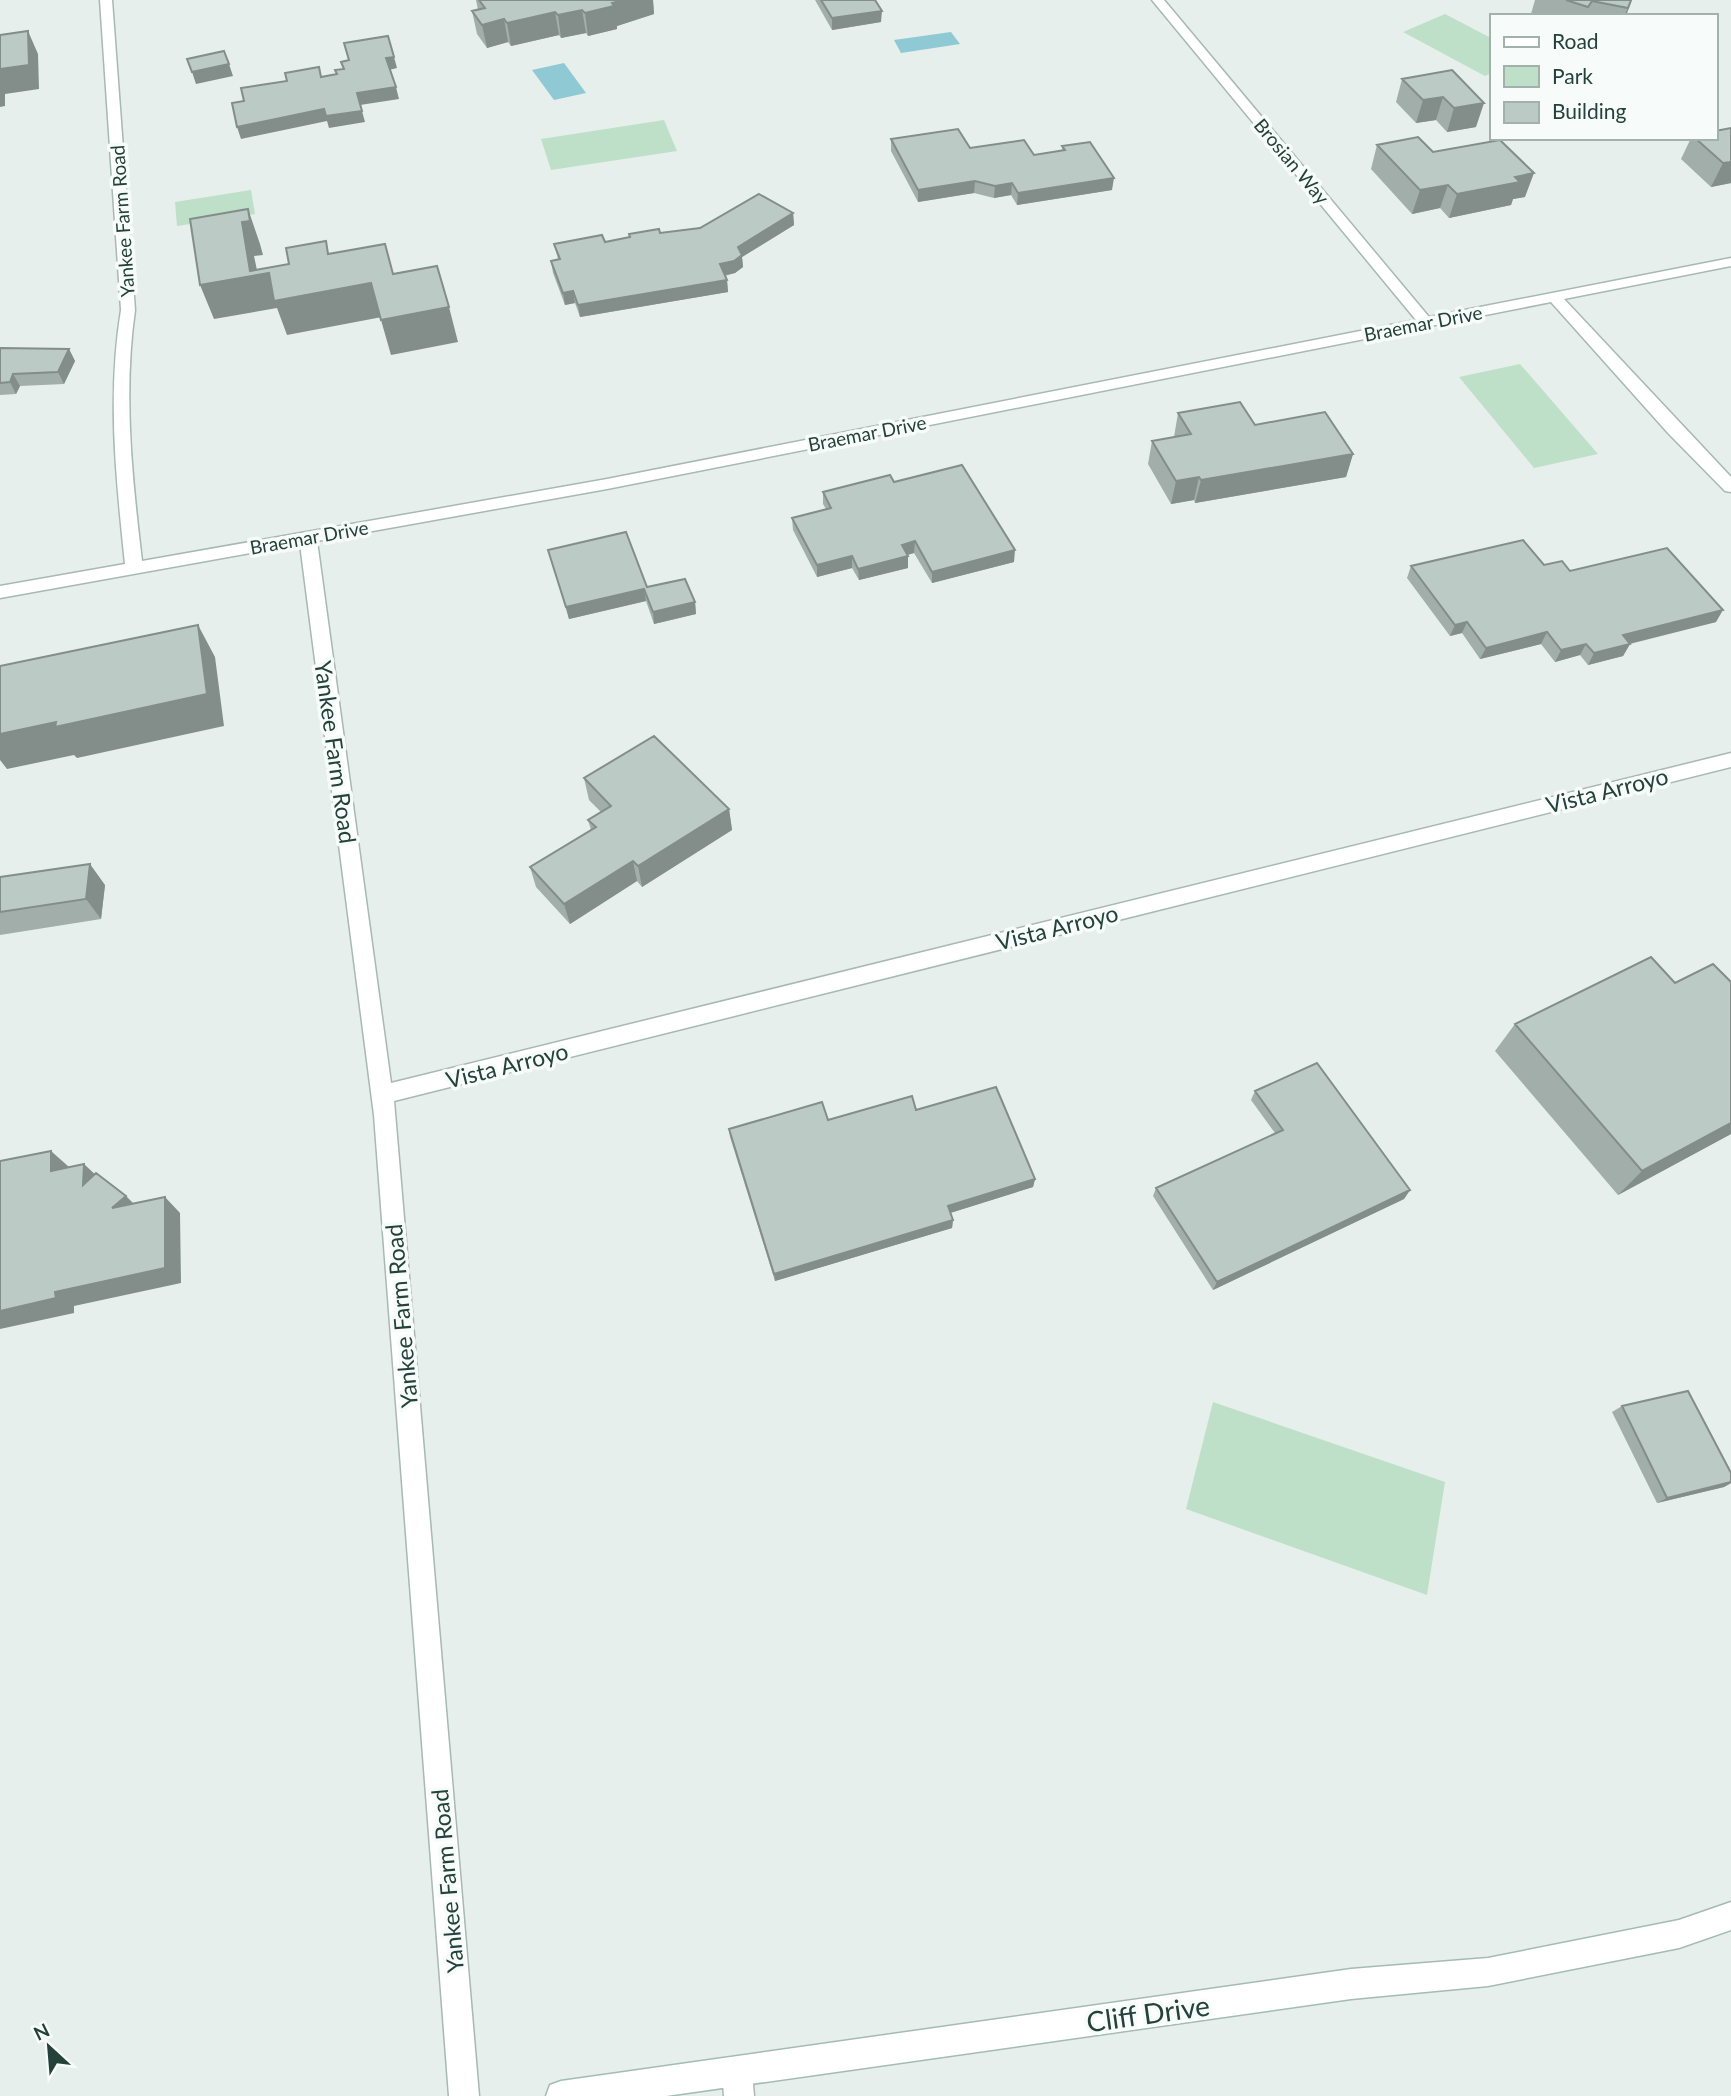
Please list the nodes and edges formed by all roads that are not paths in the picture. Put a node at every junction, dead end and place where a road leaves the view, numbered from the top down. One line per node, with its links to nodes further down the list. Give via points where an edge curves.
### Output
1 (106, 0): 8 (street, Yankee Farm Road, via 128,310 121,344)
2 (1158, 0): 5 (street, Brosian Way)
3 (1731, 262): 4 (street, Braemar Drive)
4 (1554, 297): 5 (street, Braemar Drive); 6 (street)
5 (1426, 323): 7 (street, Braemar Drive)
6 (1731, 487)
7 (308, 538): 8 (street, Braemar Drive); 11 (street, Yankee Farm Road)
8 (134, 567): 9 (street, Braemar Drive)
9 (0, 592)
10 (1731, 760): 11 (street, Vista Arroyo)
11 (382, 1095): 14 (street, Yankee Farm Road)
12 (1731, 1916): 13 (street, Cliff Drive, via 1679,1934 1488,1972 1351,1984)
13 (738, 2084): 15 (street, Cliff Drive)
14 (464, 2096)
15 (561, 2096)

